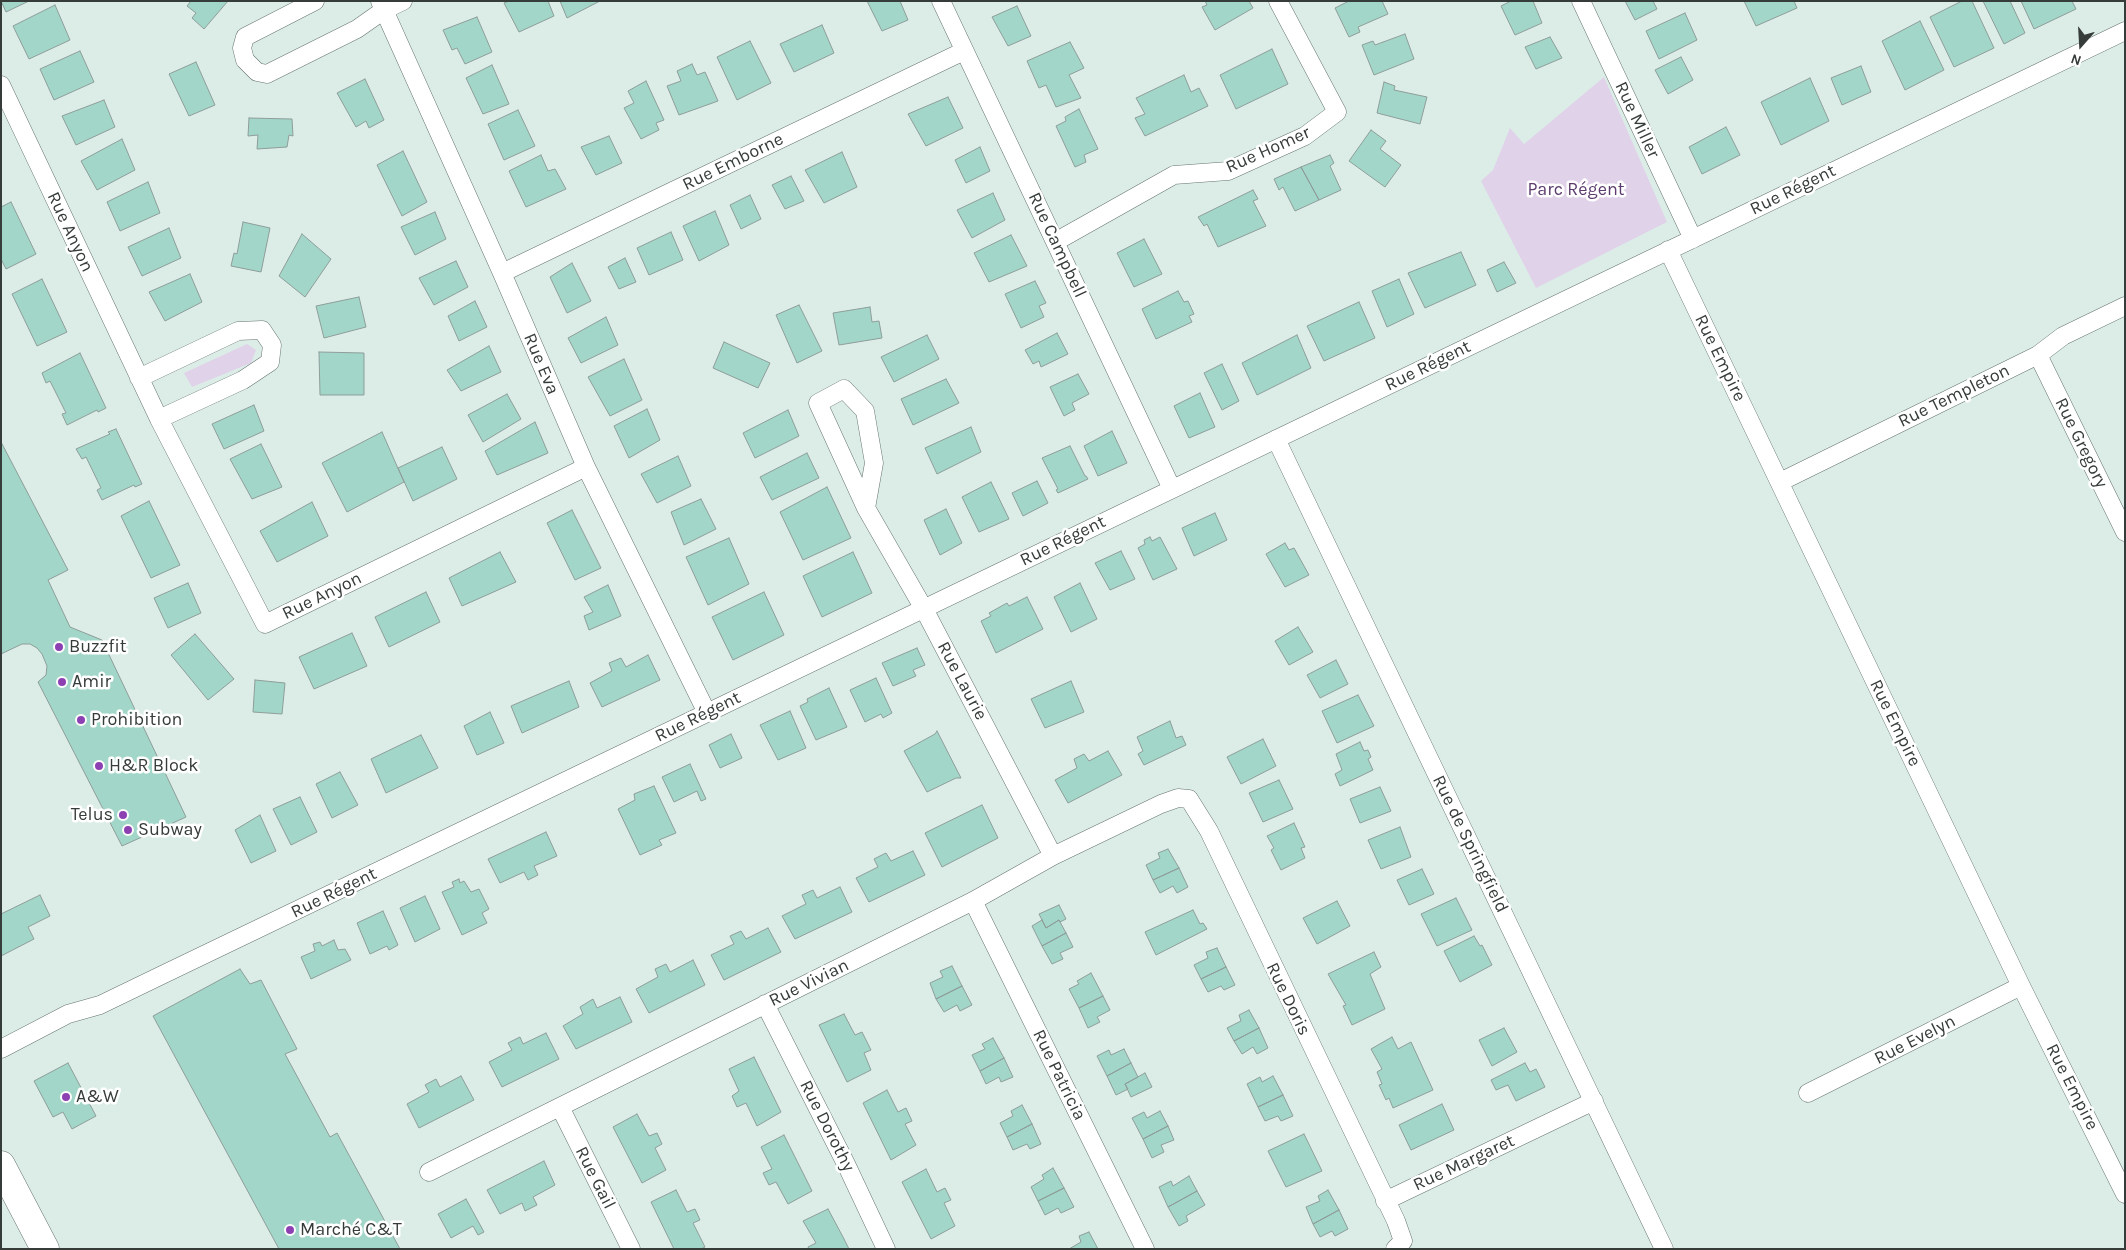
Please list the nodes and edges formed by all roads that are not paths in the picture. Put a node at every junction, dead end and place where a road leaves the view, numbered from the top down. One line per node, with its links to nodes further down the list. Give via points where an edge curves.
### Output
1 (315, 1): 6 (street, via 245,37 242,48 245,60 257,72 267,74 357,28)
2 (403, 1): 6 (street)
3 (941, 1): 8 (street, Rue Campbell)
4 (1278, 1): 11 (street, Rue Homer, via 1337,112 1306,136 1228,171 1174,175)
5 (1581, 1): 10 (street, Rue Miller)
6 (382, 6): 13 (street, Rue Eva)
7 (2125, 31): 10 (street, Rue Régent)
8 (964, 51): 11 (street, Rue Campbell); 13 (street, Rue Emborne)
9 (1, 85): 16 (street, Rue Anyon)
10 (1693, 239): 12 (street, Rue Régent)
11 (1055, 242): 21 (street, Rue Campbell)
12 (1668, 250): 18 (street, Rue Régent); 20 (street, Rue Empire)
13 (502, 273): 19 (street, Rue Eva)
14 (2125, 306): 15 (street, Rue Templeton, via 2063,336)
15 (2038, 354): 20 (street, Rue Templeton); 23 (street, Rue Gregory)
16 (139, 378): 17 (street, Rue Anyon); 17 (street, via 238,331 262,330 272,345 270,362 243,380)
17 (159, 419): 19 (street, Rue Anyon, via 265,624)
18 (1276, 439): 21 (street, Rue Régent); 33 (street, Rue de Springfield)
19 (586, 467): 25 (street, Rue Eva)
20 (1780, 482): 29 (street, Rue Empire)
21 (1172, 489): 24 (street, Rue Régent)
22 (866, 508): 22 (street, Rue Laurie, via 818,403 844,389 865,411 874,463); 24 (street, Rue Laurie)
23 (2125, 532)
24 (924, 609): 25 (street, Rue Régent); 27 (street, Rue Laurie)
25 (706, 713): 31 (street, Rue Régent, via 108,1001 68,1014)
26 (1189, 799): 27 (street, Rue Vivian, via 1178,798 1161,804); 39 (street, Rue Doris, via 1209,831)
27 (1053, 856): 28 (street, Rue Vivian)
28 (974, 901): 30 (street, Rue Vivian); 43 (street, Rue Patricia)
29 (2021, 986): 32 (street, Rue Evelyn); 36 (street, Rue Empire)
30 (766, 1004): 34 (street, Rue Vivian); 42 (street, Rue Dorothy)
31 (1, 1049)
32 (1808, 1094)
33 (1594, 1101): 39 (street, Rue Margaret); 45 (street, Rue de Springfield)
34 (560, 1107): 37 (street, Rue Vivian); 41 (street, Rue Gail)
35 (1, 1165): 40 (main road)
36 (2119, 1168): 38 (street, Rue Empire)
37 (429, 1172)
38 (2125, 1194)
39 (1385, 1201): 44 (street, via 1403,1241)
40 (45, 1249)
41 (631, 1249)
42 (886, 1249)
43 (1145, 1249)
44 (1395, 1249)
45 (1664, 1249)

